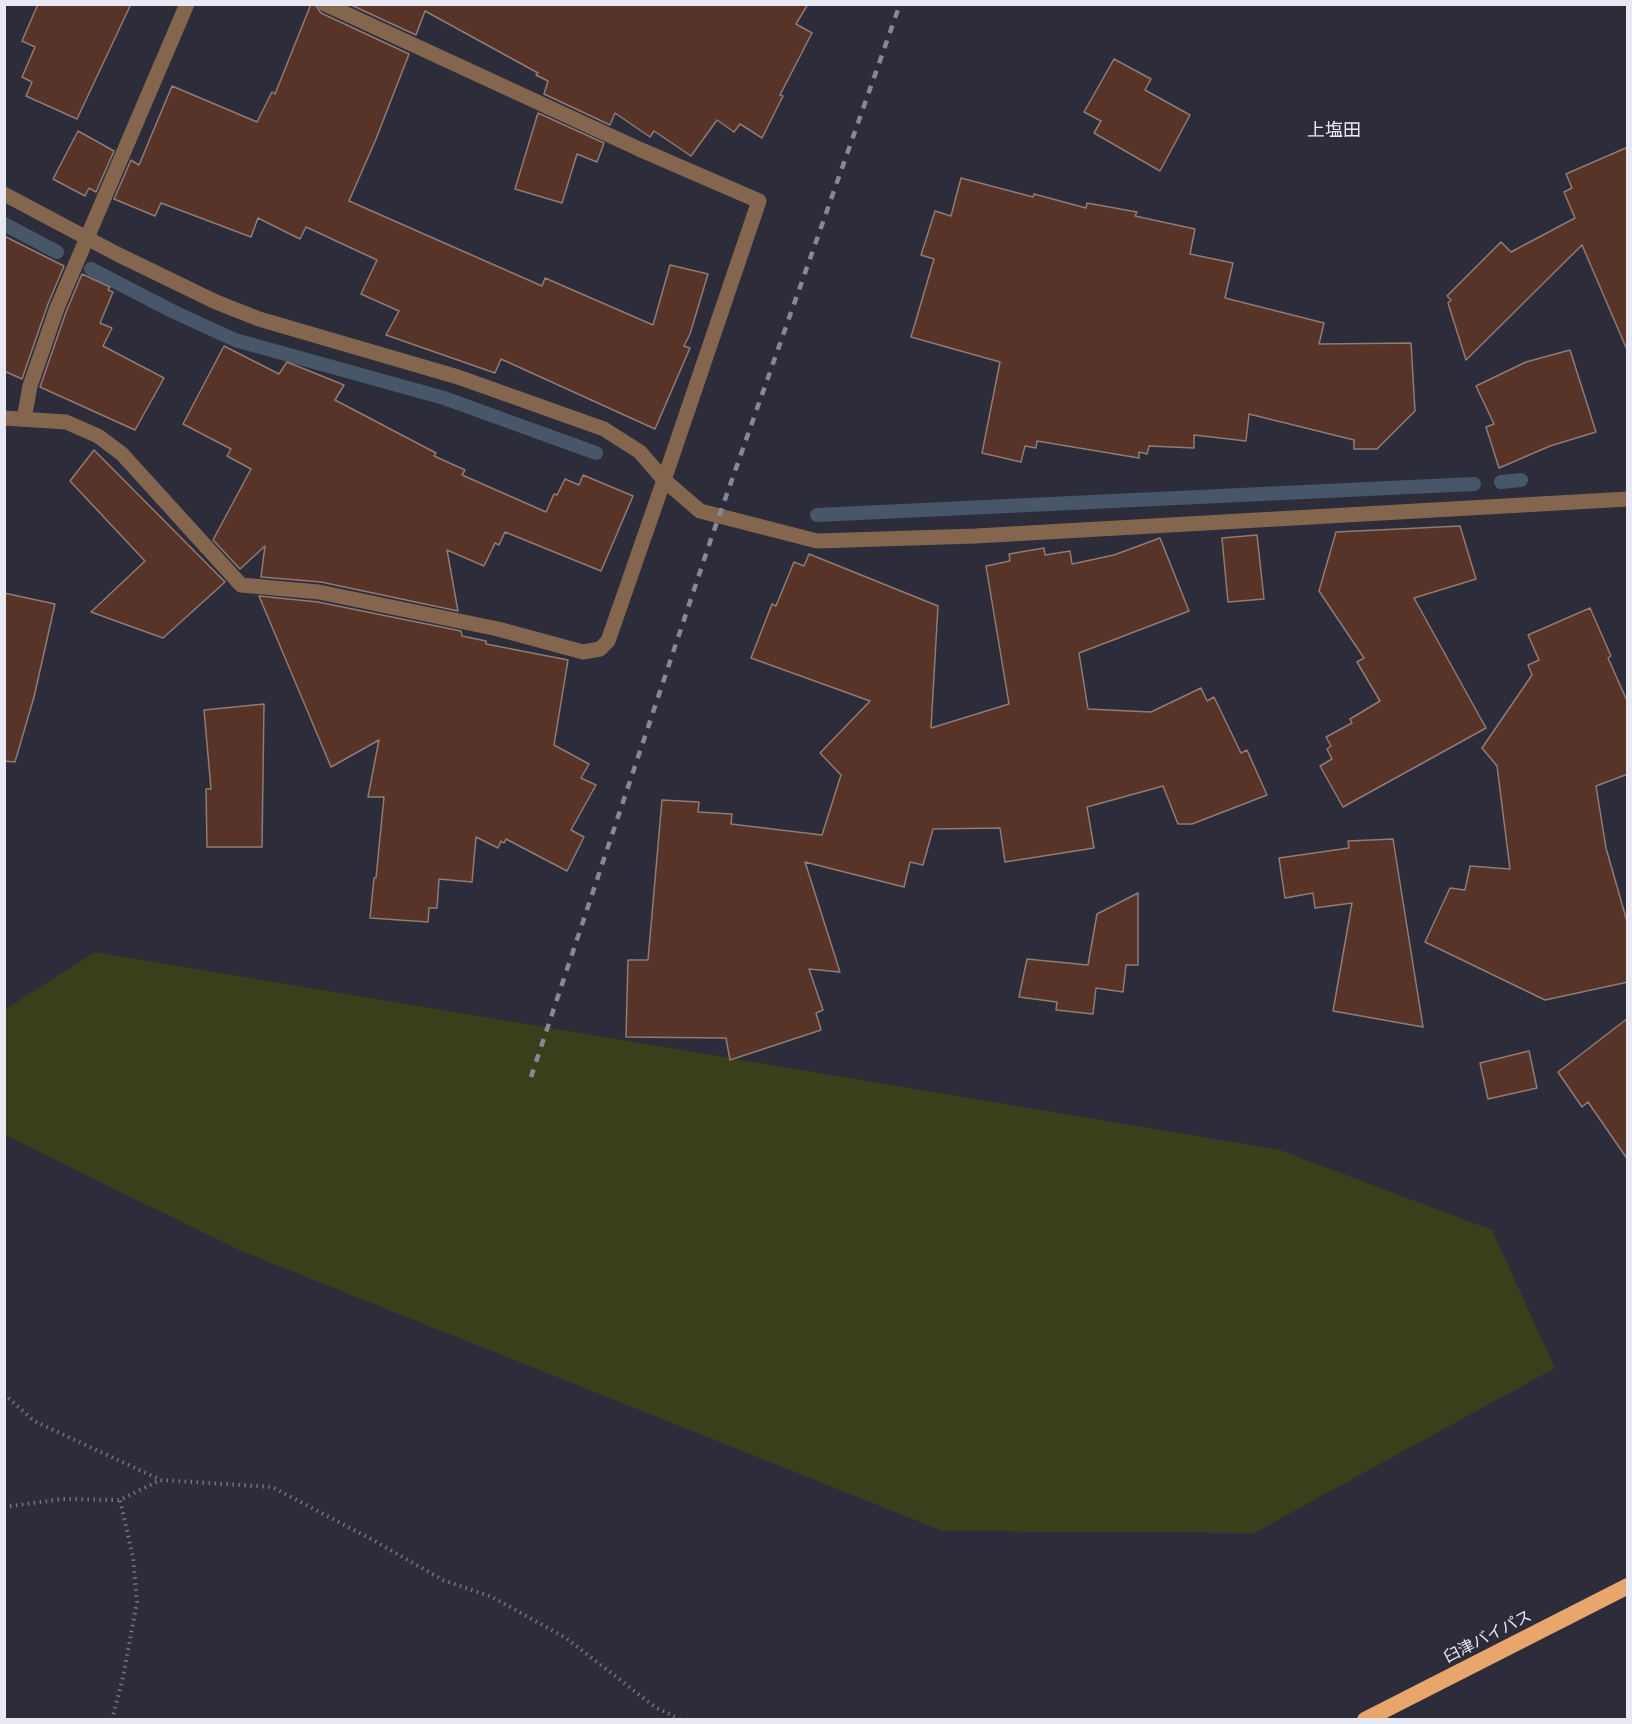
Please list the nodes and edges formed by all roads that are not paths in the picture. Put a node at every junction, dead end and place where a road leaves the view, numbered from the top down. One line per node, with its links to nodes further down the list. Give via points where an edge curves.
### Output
1 (187, 4): 4 (street)
2 (325, 4): 7 (street, via 759,201)
3 (4, 194): 4 (street)
4 (88, 237): 6 (street, via 57,308 30,386); 7 (street, via 216,302 259,319 458,377 604,429 640,452)
5 (4, 417): 6 (street)
6 (24, 419): 7 (street, via 66,422 98,436 122,454 241,585 319,592 498,629 583,652 600,649 608,640)
7 (664, 480): 8 (street, via 700,511 817,541 988,536)
8 (1628, 499)
9 (1628, 1586): 10 (highway, 臼津バイパス)
10 (1365, 1719)

